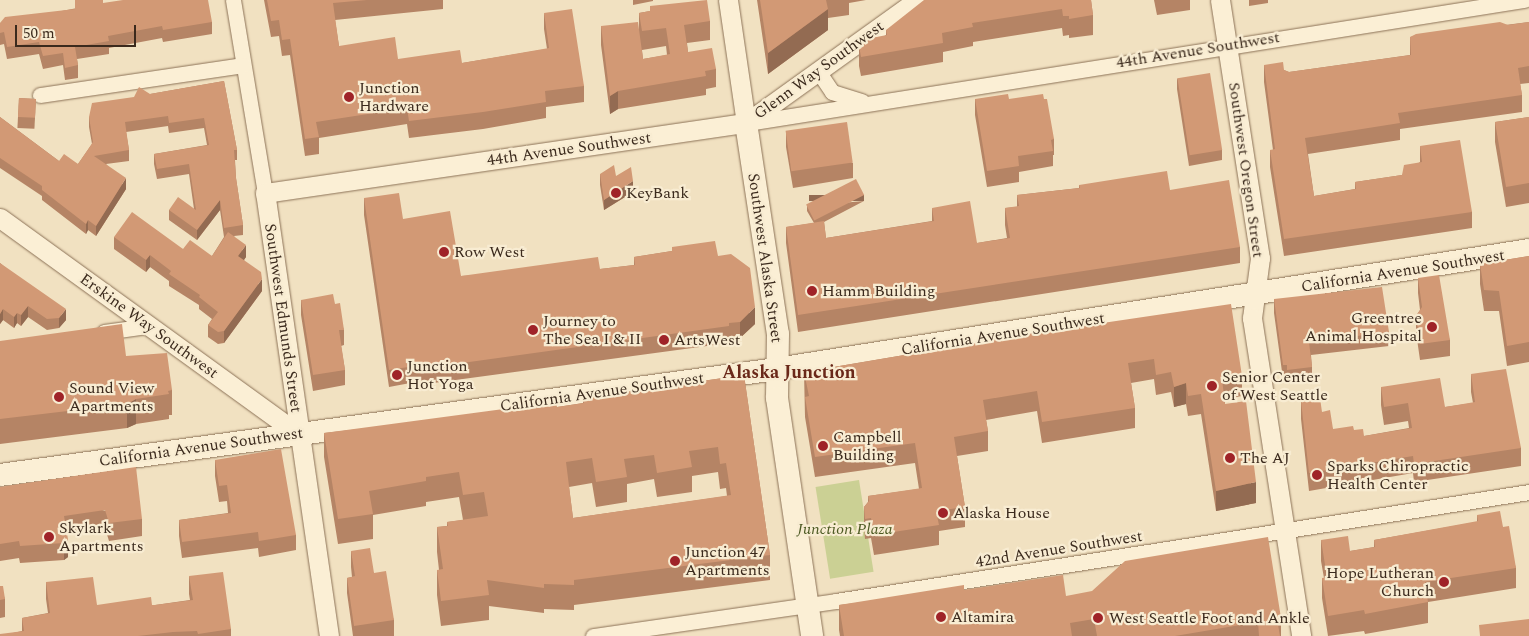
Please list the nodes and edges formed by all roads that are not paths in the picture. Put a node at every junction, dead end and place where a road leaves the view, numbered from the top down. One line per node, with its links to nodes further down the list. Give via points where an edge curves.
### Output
1 (233, 0): 7 (street, Southwest Edmunds Street)
2 (728, 0): 11 (street, Southwest Alaska Street)
3 (917, 0): 8 (street, Glenn Way Southwest)
4 (1220, 0): 6 (street, Southwest Oregon Street)
5 (1524, 0): 6 (street, 44th Avenue Southwest)
6 (1228, 45): 10 (street, 44th Avenue Southwest); 15 (street, Southwest Oregon Street, via 1260,258)
7 (243, 65): 9 (street); 12 (street, Southwest Edmunds Street)
8 (818, 71): 10 (street, 44th Avenue Southwest, via 825,84 838,96); 11 (street, Glenn Way Southwest)
9 (40, 95)
10 (873, 102): 11 (street, 44th Avenue Southwest)
11 (746, 123): 12 (street, 44th Avenue Southwest); 18 (main road, Southwest Alaska Street, via 778,334)
12 (265, 193): 19 (street, Southwest Edmunds Street, via 296,393)
13 (0, 218): 16 (street, Erskine Way Southwest)
14 (1529, 250): 15 (main road, California Avenue Southwest)
15 (1253, 295): 18 (main road, California Avenue Southwest); 22 (street, Southwest Oregon Street, via 1252,318)
16 (147, 326): 17 (street); 19 (street, Erskine Way Southwest)
17 (85, 334)
18 (777, 369): 19 (main road, California Avenue Southwest); 23 (main road, Southwest Alaska Street, via 777,398)
19 (298, 434): 20 (main road, California Avenue Southwest); 24 (street, Southwest Edmunds Street)
20 (0, 474)
21 (1529, 492): 22 (street, 42nd Avenue Southwest)
22 (1285, 531): 23 (street, 42nd Avenue Southwest); 27 (street, Southwest Oregon Street)
23 (807, 606): 25 (street, 42nd Avenue Southwest); 26 (main road, Southwest Alaska Street)
24 (329, 636)
25 (593, 636)
26 (812, 636)
27 (1301, 636)

